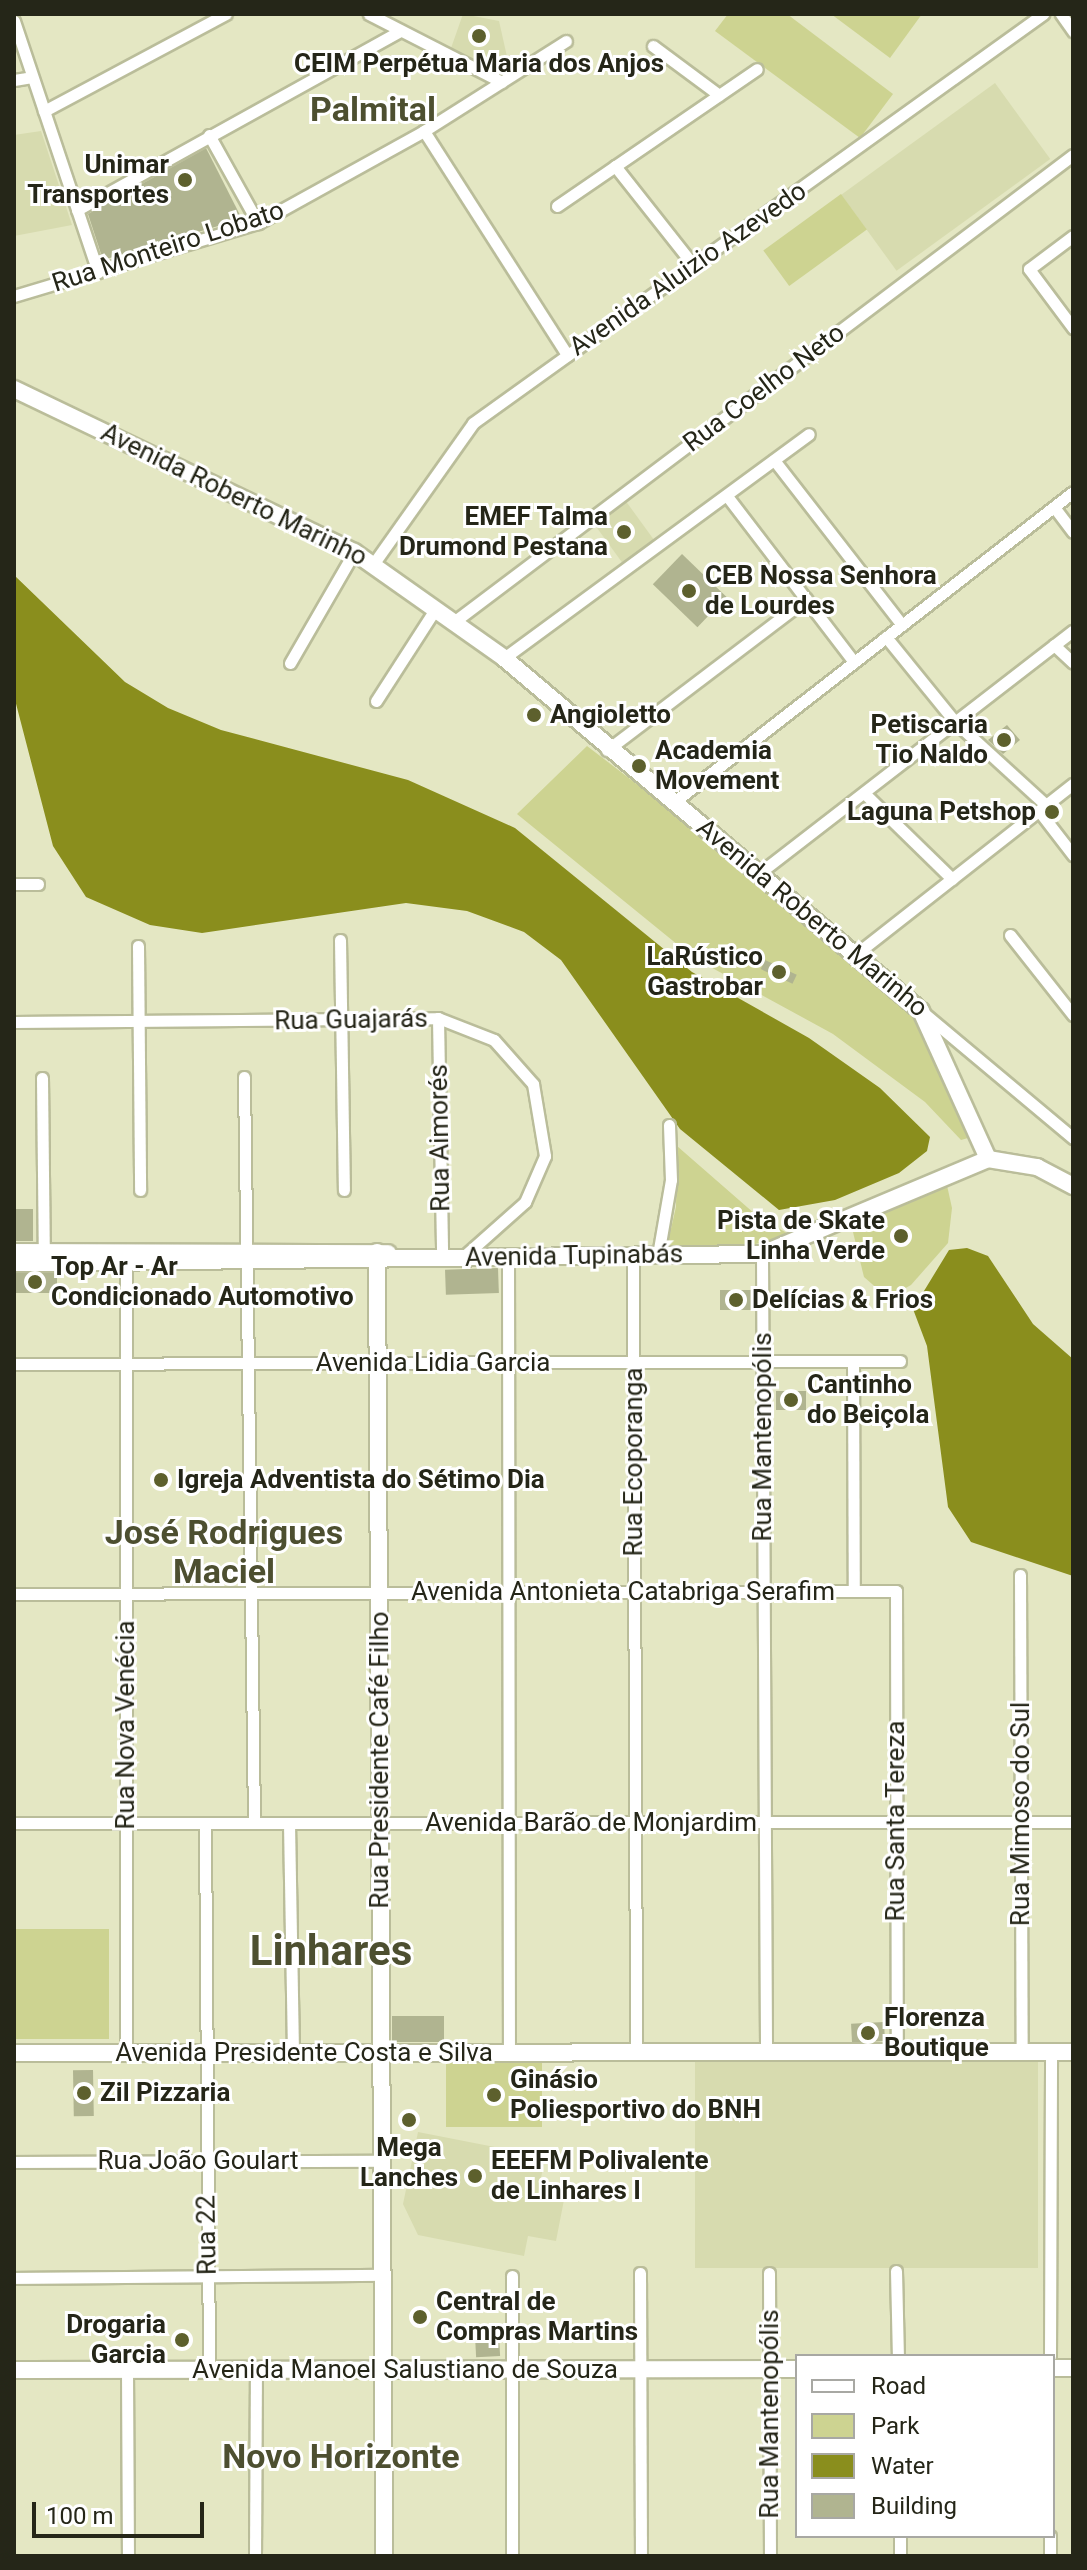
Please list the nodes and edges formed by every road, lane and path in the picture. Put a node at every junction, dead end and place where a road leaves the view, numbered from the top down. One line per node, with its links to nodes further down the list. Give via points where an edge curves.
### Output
1 (226, 14): 15 (street)
2 (369, 14): 6 (street)
3 (1043, 14): 24 (street, Avenida Aluizio Azevedo)
4 (1061, 14): 7 (street)
5 (14, 21): 11 (street)
6 (400, 31): 13 (street); 17 (street)
7 (1073, 31)
8 (566, 41): 13 (street, Rua Monteiro Lobato)
9 (653, 46): 14 (street)
10 (757, 69): 14 (street)
11 (32, 77): 12 (street); 15 (street)
12 (14, 80)
13 (502, 82): 16 (street, Rua Monteiro Lobato)
14 (719, 95): 19 (street)
15 (44, 111): 21 (street)
16 (424, 131): 22 (street, Rua Monteiro Lobato); 28 (street)
17 (209, 135): 21 (street); 22 (street)
18 (1073, 155): 40 (street, Rua Coelho Neto)
19 (615, 166): 20 (street); 24 (street)
20 (557, 206)
21 (77, 210): 25 (street)
22 (258, 223): 25 (street, Rua Monteiro Lobato)
23 (1073, 236): 27 (street, via 1029,269)
24 (694, 266): 28 (street, Avenida Aluizio Azevedo)
25 (98, 272): 26 (street, Rua Monteiro Lobato)
26 (14, 296)
27 (1073, 328)
28 (567, 355): 37 (street, Avenida Aluizio Azevedo, via 473,423)
29 (14, 389): 36 (main road, Avenida Roberto Marinho)
30 (809, 434): 31 (street)
31 (774, 460): 33 (street); 41 (street)
32 (1073, 492): 34 (street)
33 (727, 496): 38 (street); 45 (street)
34 (1054, 507): 35 (street); 41 (street)
35 (1073, 532)
36 (354, 552): 37 (main road, Avenida Roberto Marinho); 47 (street)
37 (374, 563): 39 (main road, Avenida Roberto Marinho)
38 (806, 599): 46 (street); 51 (street)
39 (436, 608): 40 (main road, Avenida Roberto Marinho); 49 (street)
40 (455, 621): 45 (main road, Avenida Roberto Marinho)
41 (902, 625): 43 (street)
42 (1073, 631): 44 (street)
43 (886, 637): 46 (street); 50 (street)
44 (1054, 645): 48 (street); 50 (street)
45 (504, 658): 51 (main road, Avenida Roberto Marinho)
46 (854, 662): 54 (street)
47 (290, 663)
48 (1073, 663)
49 (376, 701)
50 (955, 722): 53 (street); 55 (street)
51 (607, 750): 54 (main road, Avenida Roberto Marinho)
52 (1073, 784): 55 (street)
53 (864, 793): 57 (street); 58 (street)
54 (674, 802): 57 (main road, Avenida Roberto Marinho)
55 (1043, 808): 56 (street); 58 (street)
56 (1073, 855)
57 (762, 871): 64 (main road, Avenida Roberto Marinho)
58 (952, 879): 64 (street)
59 (14, 884): 60 (street)
60 (38, 884)
61 (1010, 935): 67 (street)
62 (340, 940): 69 (street)
63 (138, 946): 72 (street)
64 (856, 954): 65 (main road, Avenida Roberto Marinho)
65 (921, 1011): 76 (street, Avenida Roberto Marinho); 77 (main road)
66 (14, 1014): 71 (street, Rua Guajarás)
67 (1073, 1015)
68 (438, 1018): 69 (street, Rua Guajarás); 85 (street, Rua Guajarás, via 494,1040 517,1060 533,1084 542,1118 545,1156 525,1202); 91 (street, Rua Aimorés)
69 (342, 1019): 72 (street, Rua Guajarás); 80 (street)
70 (14, 1022): 71 (street, Rua Guajarás)
71 (31, 1023): 72 (street, Rua Guajarás)
72 (138, 1023): 79 (street)
73 (244, 1077): 89 (street)
74 (42, 1078): 87 (street)
75 (669, 1125): 84 (street, via 671,1180)
76 (1073, 1138)
77 (988, 1159): 78 (main road, via 1037,1167); 82 (main road, Avenida Tupinabás)
78 (1073, 1186)
79 (140, 1190)
80 (344, 1190)
81 (14, 1252): 87 (main road, Avenida Tupinabás)
82 (762, 1254): 84 (main road, Avenida Tupinabás); 96 (street, Rua Mantenopólis)
83 (633, 1255): 84 (main road, Avenida Tupinabás); 86 (main road, Avenida Tupinabás); 95 (street, Rua Ecoporanga)
84 (658, 1255)
85 (462, 1257): 86 (main road, Avenida Tupinabás); 91 (main road, Avenida Tupinabás)
86 (508, 1257): 98 (street)
87 (44, 1258): 88 (main road, Avenida Tupinabás); 92 (main road, Avenida Tupinabás)
88 (126, 1258): 89 (main road, Avenida Tupinabás); 100 (street, Rua Nova Venécia)
89 (247, 1258): 90 (main road, Avenida Tupinabás); 101 (street)
90 (377, 1258): 91 (main road, Avenida Tupinabás); 97 (main road, Rua Presidente Café Filho)
91 (438, 1258)
92 (14, 1263)
93 (853, 1361): 94 (street, Avenida Lidia Garcia); 96 (street, Avenida Lidia Garcia); 104 (street)
94 (900, 1361)
95 (633, 1362): 96 (street, Avenida Lidia Garcia); 98 (street, Avenida Lidia Garcia); 107 (street, Rua Ecoporanga)
96 (763, 1362): 103 (street, Rua Mantenopólis)
97 (378, 1363): 98 (street, Avenida Lidia Garcia); 101 (street, Avenida Lidia Garcia); 110 (main road, Rua Presidente Café Filho)
98 (508, 1363): 106 (street)
99 (14, 1364): 100 (street, Avenida Lidia Garcia)
100 (126, 1364): 101 (street, Avenida Lidia Garcia); 108 (street, Rua Nova Venécia)
101 (249, 1364): 109 (street)
102 (1020, 1575): 113 (street, Rua Mimoso do Sul)
103 (764, 1591): 104 (street, Avenida Antonieta Catabriga Serafim); 107 (street, Avenida Antonieta Catabriga Serafim); 123 (street, Rua Mantenopólis)
104 (854, 1591): 105 (street, Avenida Antonieta Catabriga Serafim)
105 (896, 1591): 112 (street, Rua Santa Tereza)
106 (508, 1592): 107 (street, Avenida Antonieta Catabriga Serafim); 110 (street, Avenida Antonieta Catabriga Serafim); 121 (street)
107 (634, 1592): 122 (street, Rua Ecoporanga)
108 (126, 1593): 109 (street, Avenida Antonieta Catabriga Serafim); 111 (street, Avenida Antonieta Catabriga Serafim); 116 (street, Rua Nova Venécia)
109 (252, 1593): 110 (street, Avenida Antonieta Catabriga Serafim); 118 (street)
110 (379, 1593): 120 (main road, Rua Presidente Café Filho)
111 (14, 1594)
112 (896, 1822): 113 (street, Avenida Barão de Monjardim); 123 (street, Avenida Barão de Monjardim); 125 (street, Rua Santa Tereza)
113 (1021, 1822): 114 (street, Avenida Barão de Monjardim); 126 (street, Rua Mimoso do Sul)
114 (1073, 1822)
115 (14, 1823): 116 (street, Avenida Barão de Monjardim)
116 (126, 1823): 117 (street, Avenida Barão de Monjardim); 130 (street, Rua Nova Venécia)
117 (205, 1823): 118 (street, Avenida Barão de Monjardim); 131 (street)
118 (254, 1823): 119 (street, Avenida Barão de Monjardim)
119 (289, 1823): 120 (street, Avenida Barão de Monjardim); 132 (street)
120 (380, 1823): 121 (street, Avenida Barão de Monjardim); 133 (main road, Rua Presidente Café Filho)
121 (509, 1823): 122 (street, Avenida Barão de Monjardim); 134 (street)
122 (635, 1823): 123 (street, Avenida Barão de Monjardim); 135 (street, Rua Ecoporanga)
123 (765, 1823): 124 (street, Rua Mantenopólis)
124 (766, 2052): 125 (main road, Avenida Presidente Costa e Silva); 135 (main road, Avenida Presidente Costa e Silva)
125 (897, 2052): 126 (main road, Avenida Presidente Costa e Silva)
126 (1022, 2052): 127 (main road, Avenida Presidente Costa e Silva)
127 (1051, 2052): 128 (main road, Avenida Presidente Costa e Silva); 147 (street)
128 (1073, 2052)
129 (14, 2053): 130 (main road, Avenida Presidente Costa e Silva)
130 (126, 2053): 131 (main road, Avenida Presidente Costa e Silva)
131 (205, 2053): 132 (main road, Avenida Presidente Costa e Silva); 136 (street, Rua 22)
132 (293, 2053): 133 (main road, Avenida Presidente Costa e Silva)
133 (382, 2053): 134 (main road, Avenida Presidente Costa e Silva); 137 (main road, Rua Presidente Café Filho)
134 (509, 2053): 135 (main road, Avenida Presidente Costa e Silva)
135 (636, 2053)
136 (206, 2161): 137 (street, Rua João Goulart); 138 (street, Rua João Goulart); 144 (street, Rua 22)
137 (382, 2161): 142 (main road, Rua Presidente Café Filho)
138 (14, 2162)
139 (896, 2271): 146 (street)
140 (640, 2273): 150 (street)
141 (769, 2273): 151 (street, Rua Mantenopólis)
142 (383, 2275): 144 (street); 148 (main road, Rua Presidente Café Filho)
143 (512, 2276): 149 (street)
144 (208, 2277): 145 (street); 155 (street, Rua 22)
145 (14, 2278)
146 (898, 2354)
147 (1050, 2354)
148 (383, 2369): 149 (main road, Avenida Manoel Salustiano de Souza); 156 (main road, Avenida Manoel Salustiano de Souza); 159 (main road, Rua Presidente Café Filho)
149 (512, 2369): 150 (main road, Avenida Manoel Salustiano de Souza); 160 (street)
150 (640, 2369): 151 (main road, Avenida Manoel Salustiano de Souza); 161 (street)
151 (769, 2369): 152 (main road, Avenida Manoel Salustiano de Souza); 162 (street, Rua Mantenopólis)
152 (795, 2369)
153 (14, 2370): 154 (main road, Avenida Manoel Salustiano de Souza)
154 (127, 2370): 155 (main road, Avenida Manoel Salustiano de Souza); 157 (street)
155 (209, 2370): 156 (main road, Avenida Manoel Salustiano de Souza)
156 (256, 2370): 158 (street)
157 (128, 2556)
158 (255, 2556)
159 (384, 2556)
160 (512, 2556)
161 (641, 2556)
162 (770, 2556)

